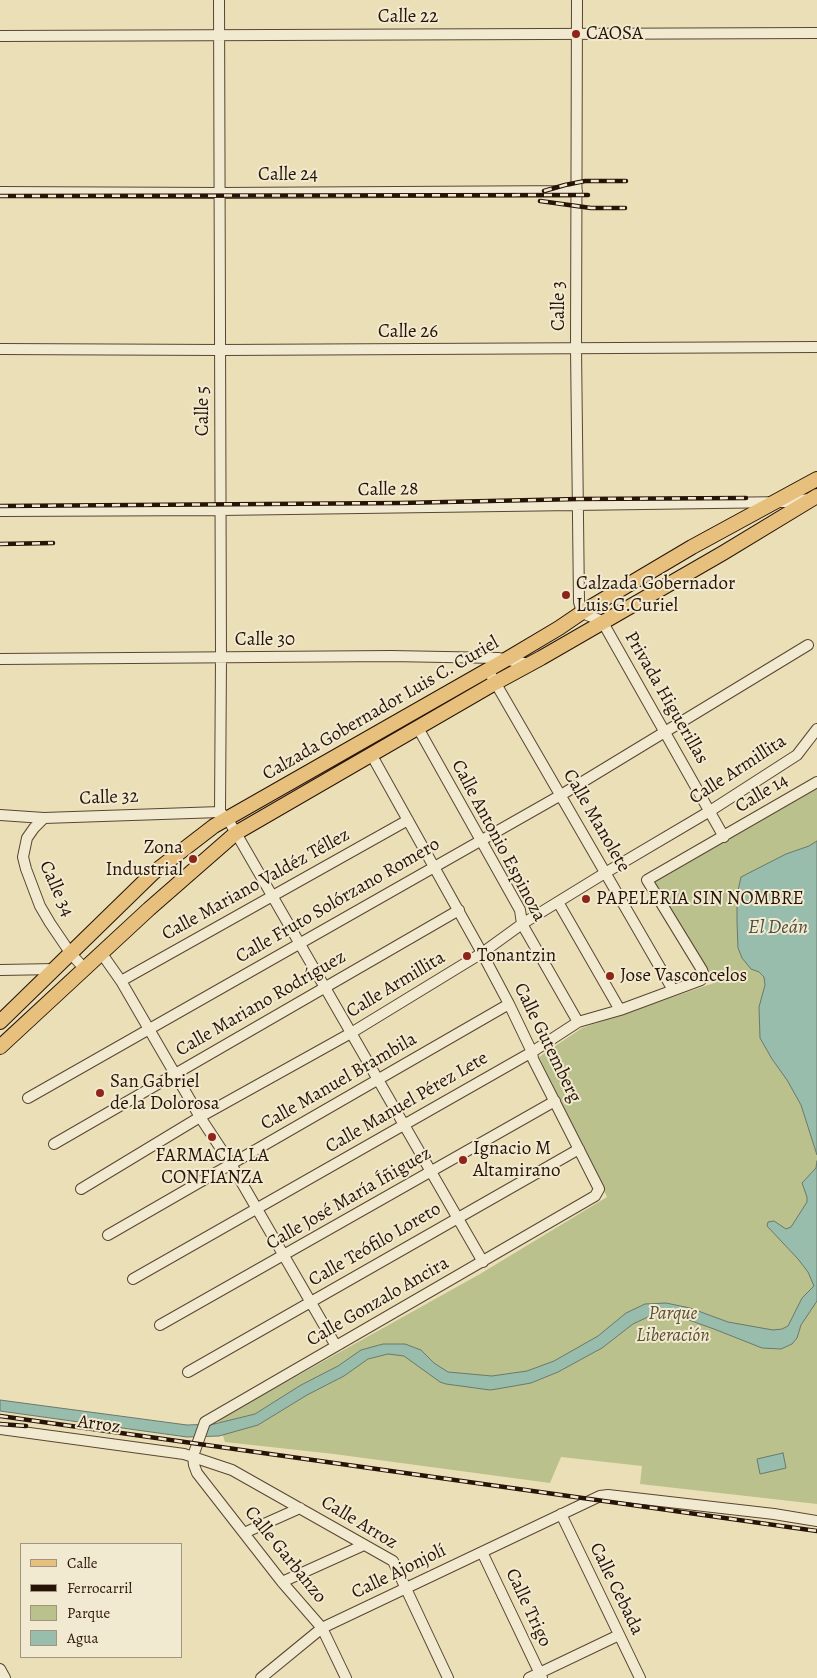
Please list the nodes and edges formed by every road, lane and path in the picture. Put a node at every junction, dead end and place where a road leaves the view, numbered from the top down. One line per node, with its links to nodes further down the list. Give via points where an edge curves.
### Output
1 (219, 0): 6 (street, Calle 5)
2 (577, 0): 4 (street, Calle 3)
3 (817, 33): 4 (street, Calle 22)
4 (577, 34): 6 (street, Calle 22); 7 (street, Calle 3)
5 (0, 36): 6 (street, Calle 22)
6 (219, 36): 9 (street, Calle 5)
7 (577, 191): 9 (street, Calle 24); 11 (street, Calle 3)
8 (0, 192): 9 (street, Calle 24)
9 (220, 193): 13 (street, Calle 5)
10 (817, 347): 11 (street, Calle 26)
11 (576, 348): 13 (street, Calle 26); 17 (street, Calle 3)
12 (0, 349): 13 (street, Calle 26)
13 (220, 350): 18 (street, Calle 5)
14 (817, 479): 16 (main road, Calzada Gobernador Luis C. Curiel)
15 (815, 500): 16 (street, Calle 28); 21 (main road, Calzada Gobernador Luis C. Curiel)
16 (777, 502): 17 (street, Calle 28); 20 (main road, Calzada Gobernador Luis C. Curiel, via 692,547)
17 (578, 504): 18 (street, Calle 28); 20 (street, Calle 3, via 579,602)
18 (220, 510): 19 (street, Calle 28); 23 (street, Calle 5)
19 (0, 511)
20 (584, 611): 21 (street, Privada Higuerillas); 25 (main road, Calzada Gobernador Luis C. Curiel)
21 (602, 621): 26 (main road, Calzada Gobernador Luis C. Curiel); 31 (street, Privada Higuerillas)
22 (808, 645): 31 (street, Calle Fruto Solórzano Romero)
23 (221, 657): 24 (street, Calle 30); 25 (street, Calle 30); 37 (street, Calle 5)
24 (0, 659)
25 (507, 659): 26 (street, Calle 30); 27 (main road, Calzada Gobernador Luis C. Curiel)
26 (530, 664): 28 (main road, Calzada Gobernador Luis C. Curiel)
27 (488, 670): 28 (street, Calle Manolete); 37 (main road, Calzada Gobernador Luis C. Curiel)
28 (494, 683): 29 (main road, Calzada Gobernador Luis C. Curiel); 34 (street, Calle Manolete)
29 (418, 728): 32 (main road, Calzada Gobernador Luis C. Curiel); 42 (street, Calle Antonio Espinoza)
30 (817, 729): 35 (street, Calle Armillita, via 797,756)
31 (665, 732): 34 (street, Calle Fruto Solórzano Romero); 35 (street, Privada Higuerillas)
32 (371, 754): 39 (street, Calle Gutemberg); 40 (main road, Calzada Gobernador Luis C. Curiel)
33 (817, 782): 41 (street, Calle 14)
34 (560, 795): 42 (street, Calle Fruto Solórzano Romero); 44 (street, Calle Manolete)
35 (710, 810): 41 (street, Privada Higuerillas); 44 (street, Calle Armillita)
36 (0, 815): 38 (street, Calle 32)
37 (223, 815): 38 (street, Calle 32); 40 (street); 51 (main road, Calzada Gobernador Luis C. Curiel, via 153,873)
38 (44, 818): 51 (street, Calle 34, via 28,838 24,857 26,869 40,906)
39 (408, 820): 43 (street, Calle Gutemberg); 45 (street, Calle Mariano Valdéz Téllez)
40 (236, 833): 45 (street); 52 (main road, Calzada Gobernador Luis C. Curiel)
41 (724, 837): 56 (street, Calle 14, via 648,880)
42 (480, 841): 43 (street, Calle Fruto Solórzano Romero); 48 (street, Calle Antonio Espinoza, via 520,910)
43 (434, 867): 47 (street, Calle Gutemberg); 49 (street, Calle Fruto Solórzano Romero)
44 (605, 873): 46 (street, Calle Armillita); 59 (street, Calle Manolete)
45 (272, 896): 49 (street); 57 (street, Calle Mariano Valdéz Téllez)
46 (558, 902): 48 (street, Calle Armillita); 61 (street)
47 (459, 910): 50 (street, Calle Gutemberg); 58 (street, Calle Mariano Rodríguez)
48 (522, 924): 50 (street, Calle Armillita); 63 (street, Calle Antonio Espinoza)
49 (300, 943): 58 (street); 64 (street, Calle Fruto Solórzano Romero)
50 (482, 953): 60 (street, Calle Gutemberg); 65 (street, Calle Armillita)
51 (71, 954): 53 (main road, Calzada Gobernador Luis C. Curiel); 55 (street, Calle 34)
52 (102, 954): 55 (main road, Calzada Gobernador Luis C. Curiel); 57 (street)
53 (56, 969): 54 (street); 62 (main road, Calzada Gobernador Luis C. Curiel)
54 (0, 970)
55 (85, 970): 66 (main road, Calzada Gobernador Luis C. Curiel)
56 (704, 976): 59 (street, Calle Manuel Pérez Lete)
57 (121, 981): 64 (street)
58 (325, 988): 65 (street); 68 (street, Calle Mariano Rodríguez)
59 (673, 990): 61 (street, Calle Manuel Pérez Lete)
60 (509, 1004): 67 (street, Calle Gutemberg); 69 (street, Calle Manuel Brambila)
61 (620, 1010): 63 (street, Calle Manuel Pérez Lete)
62 (0, 1022)
63 (578, 1022): 67 (street, Calle Manuel Pérez Lete)
64 (148, 1028): 68 (street); 70 (street, Calle Fruto Solórzano Romero)
65 (351, 1033): 69 (street); 72 (street, Calle Armillita)
66 (0, 1047)
67 (532, 1052): 71 (street, Calle Gutemberg); 73 (street, Calle Manuel Pérez Lete)
68 (175, 1073): 72 (street); 74 (street, Calle Mariano Rodríguez)
69 (378, 1079): 73 (street); 76 (street, Calle Manuel Brambila)
70 (28, 1098)
71 (555, 1101): 75 (street, Calle Gutemberg); 77 (street, Calle José María Íñiguez)
72 (200, 1117): 76 (street); 78 (street, Calle Armillita)
73 (404, 1125): 77 (street); 80 (street, Calle Manuel Pérez Lete)
74 (54, 1144)
75 (579, 1148): 79 (street, Calle Gutemberg); 81 (street, Calle Teófilo Loreto)
76 (231, 1164): 80 (street); 82 (street, Calle Manuel Brambila)
77 (431, 1172): 81 (street); 83 (street, Calle José María Íñiguez)
78 (81, 1189)
79 (599, 1192): 84 (street, Calle Gonzalo Ancira)
80 (257, 1208): 83 (street); 85 (street, Calle Manuel Pérez Lete)
81 (457, 1218): 84 (street); 86 (street, Calle Teófilo Loreto)
82 (108, 1235)
83 (284, 1256): 86 (street); 87 (street, Calle José María Íñiguez)
84 (483, 1262): 88 (street, Calle Gonzalo Ancira)
85 (133, 1279)
86 (311, 1302): 88 (street); 89 (street, Calle Teófilo Loreto)
87 (160, 1325)
88 (336, 1346): 91 (street, Calle Gonzalo Ancira, via 204,1422)
89 (188, 1372)
90 (0, 1429): 91 (street, Arroz)
91 (193, 1456): 92 (street, Calle Arroz, via 232,1470); 95 (street, Calle Garbanzo, via 197,1473)
92 (300, 1508): 95 (street); 96 (street, Calle Arroz)
93 (561, 1514): 94 (street, Calle Ajonjolí, via 608,1495); 97 (street, Calle Ajonjolí); 101 (street, Calle Cebada)
94 (817, 1521)
95 (244, 1533): 98 (street, Calle Garbanzo)
96 (364, 1545): 98 (street); 99 (street, Calle Arroz, via 392,1561)
97 (482, 1552): 99 (street, Calle Ajonjolí); 103 (street, Calle Trigo)
98 (282, 1582): 100 (street, Calle Garbanzo)
99 (405, 1588): 100 (street, Calle Ajonjolí); 107 (street, Calle Arroz)
100 (322, 1628): 105 (street, Calle Ajonjolí); 106 (street, Calle Garbanzo)
101 (619, 1635): 103 (street); 109 (street, Calle Cebada)
102 (0, 1669): 104 (street)
103 (540, 1676): 108 (street)
104 (5, 1678)
105 (261, 1678)
106 (346, 1678)
107 (448, 1678)
108 (529, 1678)
109 (640, 1678)

